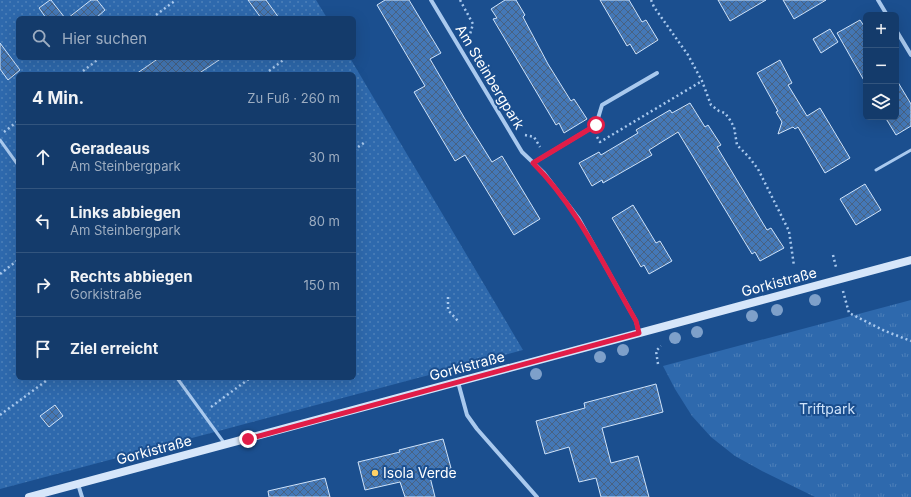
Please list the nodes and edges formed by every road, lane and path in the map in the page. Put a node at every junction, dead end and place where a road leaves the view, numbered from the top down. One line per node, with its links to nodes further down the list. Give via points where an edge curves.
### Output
1 (176, 0): 6 (path)
2 (431, 0): 23 (street, Am Steinbergpark, via 522,152)
3 (651, 0): 14 (path, via 688,55)
4 (878, 0): 5 (street)
5 (885, 12)
6 (155, 16)
7 (899, 35): 8 (street)
8 (911, 55)
9 (97, 60): 11 (path)
10 (283, 60): 12 (path)
11 (82, 72)
12 (268, 72)
13 (657, 73): 16 (street, via 602,105 596,125)
14 (702, 81): 16 (path, via 600,142); 27 (path, via 711,104 730,120 734,127 736,145 758,170 790,231)
15 (16, 122): 17 (path)
16 (591, 128): 23 (street)
17 (0, 134)
18 (0, 140): 22 (lane)
19 (365, 142): 20 (path)
20 (356, 149)
21 (911, 150): 24 (lane)
22 (16, 162)
23 (533, 163): 32 (street, Am Steinbergpark, via 544,173 579,220 636,321)
24 (876, 170)
25 (911, 260): 29 (main road, Gorkistraße)
26 (16, 262): 28 (path)
27 (794, 266)
28 (0, 274)
29 (839, 279): 32 (main road, Gorkistraße); 33 (path, via 849,313)
30 (448, 297): 31 (path, via 448,310)
31 (458, 321)
32 (639, 333): 39 (main road, Gorkistraße)
33 (911, 341)
34 (660, 346): 35 (path, via 656,351)
35 (658, 364)
36 (47, 380): 41 (path)
37 (178, 380): 40 (lane)
38 (247, 380): 40 (path)
39 (458, 382): 42 (main road, Gorkistraße); 46 (street, via 467,415 477,430)
40 (202, 413): 42 (lane)
41 (0, 415)
42 (226, 445): 43 (main road, Gorkistraße)
43 (78, 484): 44 (main road, Gorkistraße); 45 (street)
44 (29, 497)
45 (82, 497)
46 (536, 497)

